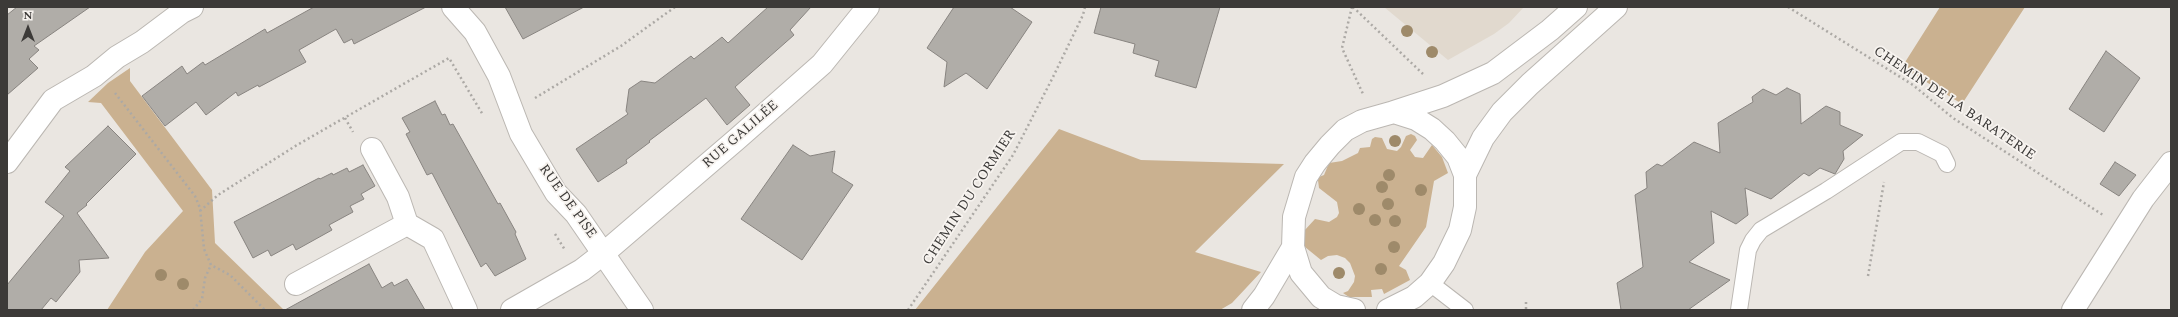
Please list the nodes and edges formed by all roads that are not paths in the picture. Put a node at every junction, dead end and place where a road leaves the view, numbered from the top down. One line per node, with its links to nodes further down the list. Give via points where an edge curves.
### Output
1 (192, 7): 8 (street, via 117,57 94,76 53,100)
2 (453, 7): 14 (street, RUE DE PISE, via 475,32 499,76 521,134 556,193 576,214)
3 (868, 7): 14 (street, RUE GALILÉE, via 822,64)
4 (1576, 7): 6 (street, via 1493,73 1443,96)
5 (1616, 7): 11 (street, via 1502,112 1483,138)
6 (1384, 115): 11 (street, via 1416,119 1432,129 1445,140 1458,157); 13 (street, via 1362,121 1345,130 1315,162 1297,204)
7 (372, 148): 12 (street, via 398,197)
8 (7, 162)
9 (2171, 163): 25 (street, via 2143,200)
10 (1947, 164): 24 (lane, via 1942,154 1918,142 1901,142 1826,192 1761,230 1748,250)
11 (1465, 174): 15 (street, via 1465,207 1460,230 1444,263)
12 (407, 224): 16 (street); 17 (street, via 433,239)
13 (1293, 247): 20 (street); 21 (street, via 1301,273 1313,289 1336,306)
14 (604, 253): 18 (street, RUE GALILÉE, via 582,270); 19 (street, RUE DE PISE)
15 (1430, 283): 22 (street, via 1414,297); 23 (lane)
16 (296, 284)
17 (466, 310)
18 (512, 310)
19 (642, 310)
20 (1253, 310)
21 (1354, 310)
22 (1388, 310)
23 (1465, 310)
24 (1739, 310)
25 (2073, 310)

